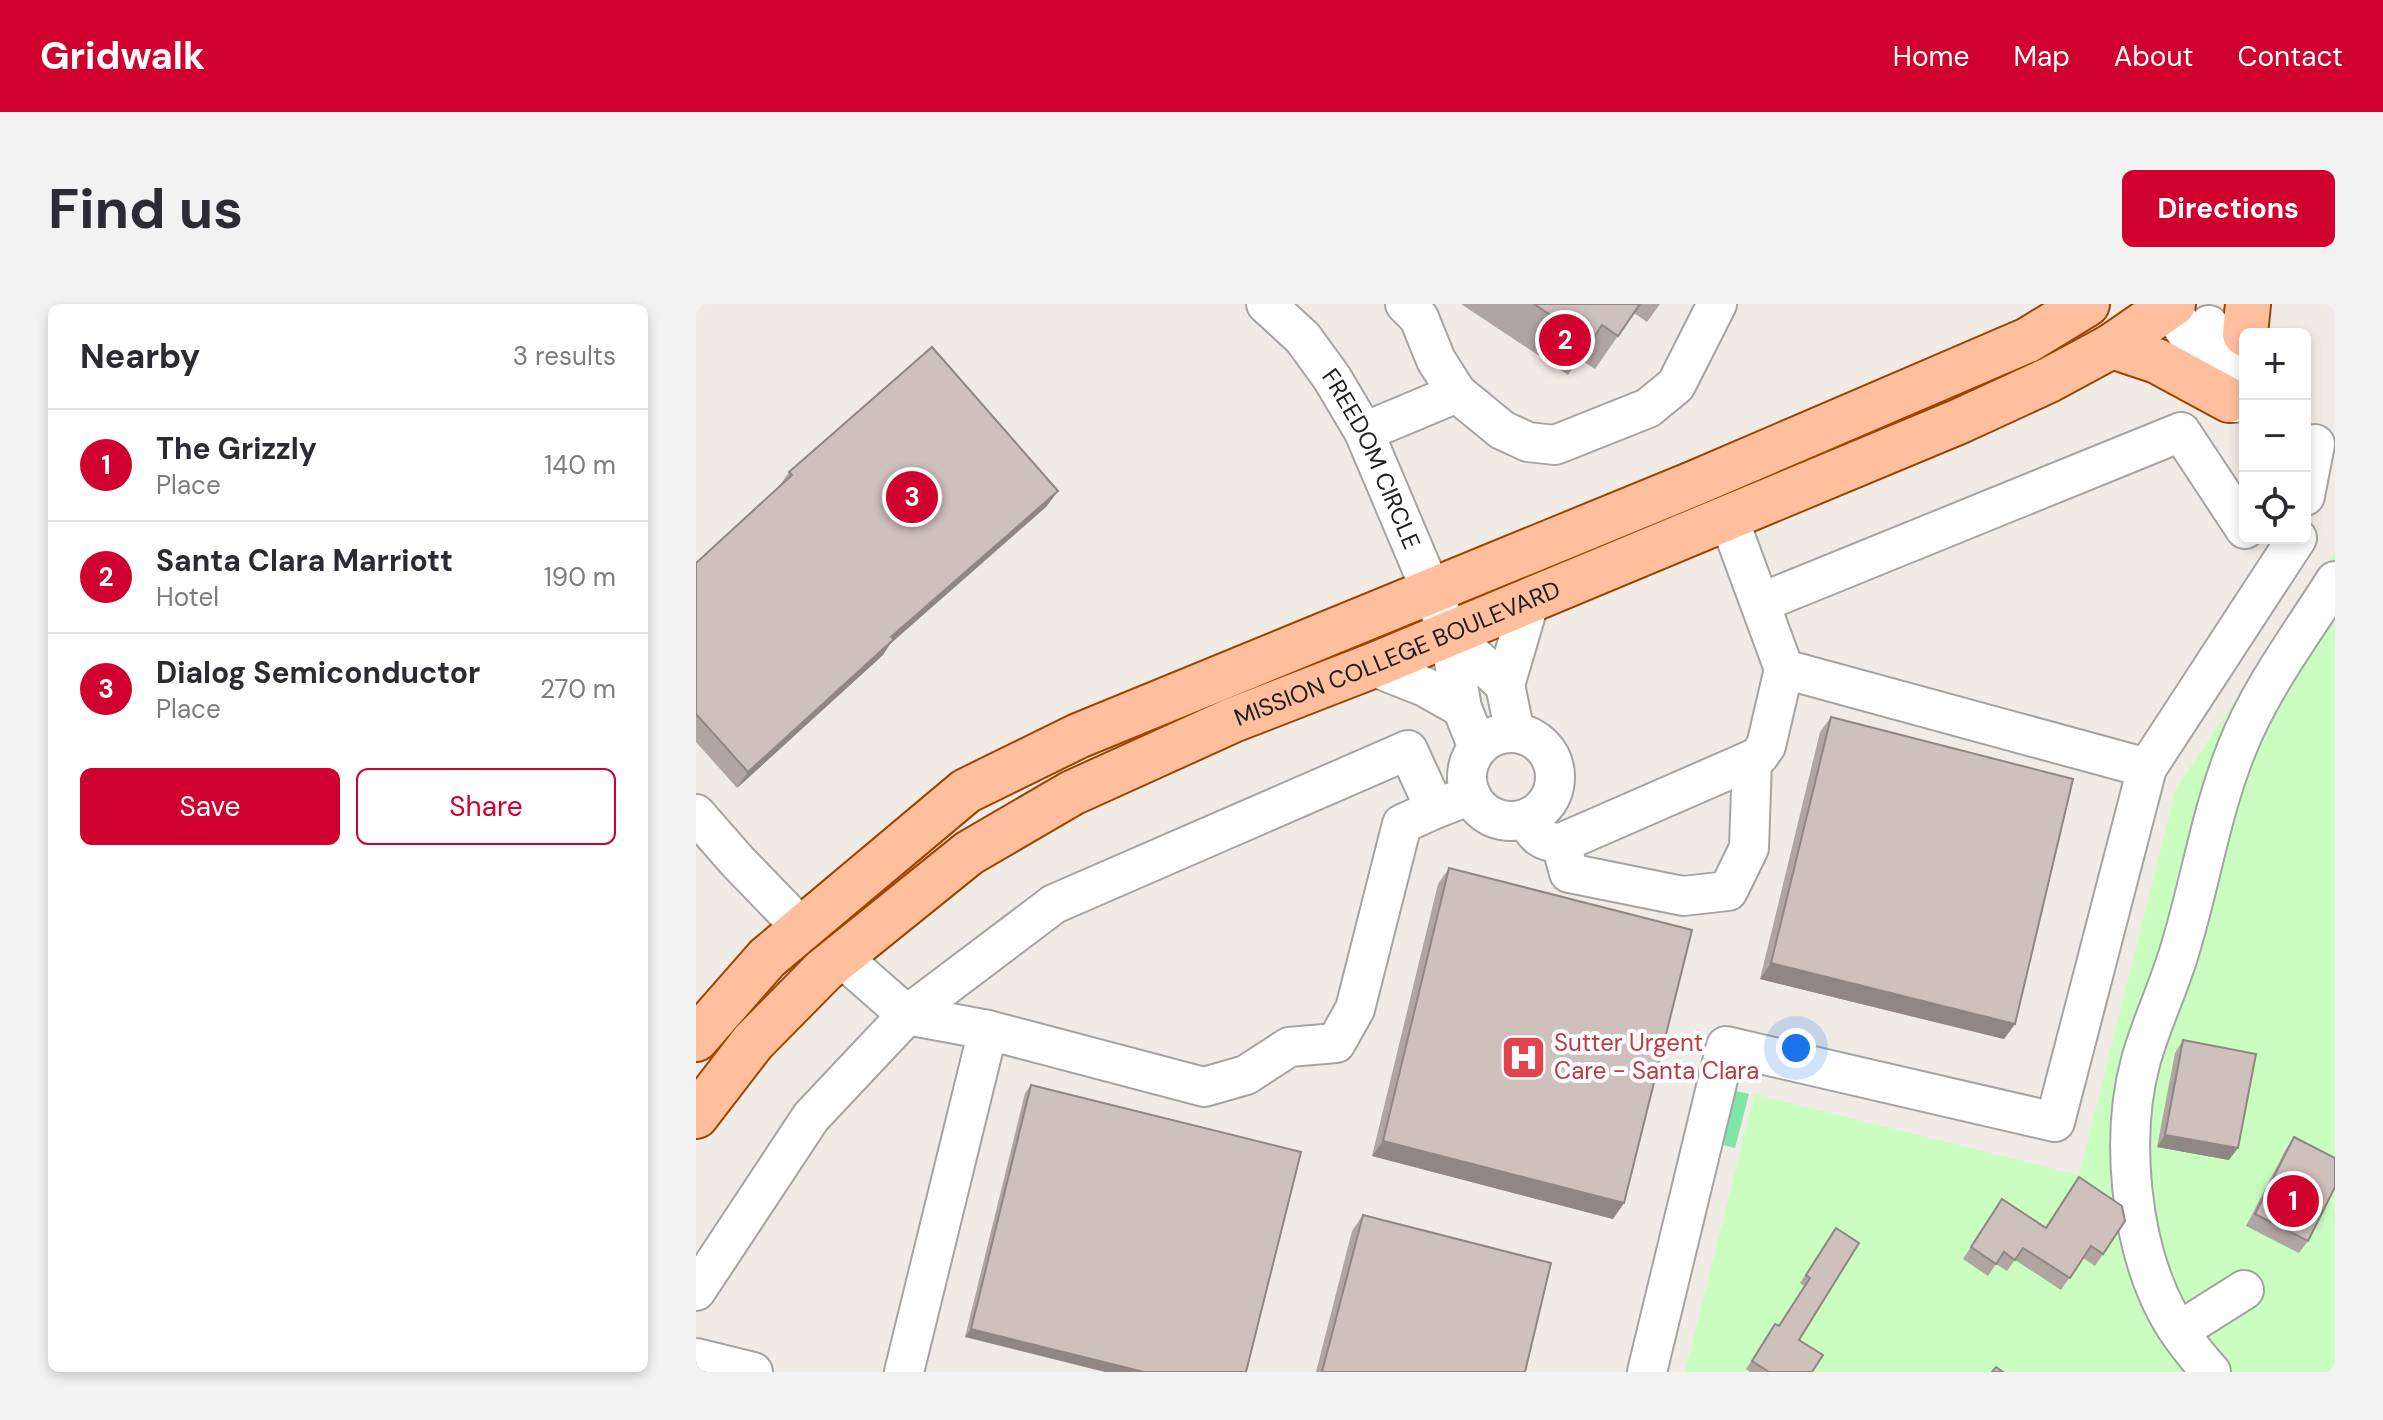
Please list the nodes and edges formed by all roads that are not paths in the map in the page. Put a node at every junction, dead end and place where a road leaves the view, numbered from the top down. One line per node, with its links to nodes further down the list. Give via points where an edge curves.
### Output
1 (1266, 304): 14 (street, FREEDOM CIRCLE, via 1303,338)
2 (1405, 304): 11 (street, via 1419,318)
3 (1717, 304): 11 (street, via 1676,385 1648,408 1555,445 1528,442 1502,430)
4 (2054, 304): 9 (main road)
5 (2087, 304): 9 (main road, MISSION COLLEGE BOULEVARD)
6 (2248, 304): 8 (main road)
7 (2176, 305): 10 (main road, MISSION COLLEGE BOULEVARD); 12 (street)
8 (2246, 328)
9 (2028, 340): 23 (main road, MISSION COLLEGE BOULEVARD)
10 (2112, 346): 13 (main road); 17 (main road, MISSION COLLEGE BOULEVARD, via 1960,421)
11 (1457, 393): 14 (street)
12 (2239, 393)
13 (2239, 394)
14 (1364, 432): 23 (street, FREEDOM CIRCLE)
15 (2315, 444): 16 (street)
16 (2310, 472)
17 (1728, 517): 24 (main road, MISSION COLLEGE BOULEVARD); 25 (street)
18 (2239, 520): 25 (street, via 2181,432)
19 (2255, 544): 21 (street)
20 (2293, 544): 21 (street)
21 (2274, 573): 34 (street)
22 (2335, 581): 48 (street, via 2236,749 2181,947 2141,1061 2130,1147 2137,1219 2152,1279)
23 (1431, 591): 26 (street, FREEDOM CIRCLE); 40 (main road, MISSION COLLEGE BOULEVARD, via 1078,736 966,791)
24 (1530, 600): 26 (main road, MISSION COLLEGE BOULEVARD); 29 (street)
25 (1760, 603): 28 (street)
26 (1449, 633): 27 (main road, MISSION COLLEGE BOULEVARD); 29 (street); 30 (street)
27 (1372, 666): 30 (street); 41 (main road, MISSION COLLEGE BOULEVARD, via 1233,720 1072,793 969,853)
28 (1784, 669): 33 (street, via 1766,746); 34 (street)
29 (1505, 685): 31 (street)
30 (1462, 708): 32 (street)
31 (1515, 733): 32 (street, via 1488,739); 38 (street, via 1539,743 1553,765 1553,791 1547,803)
32 (1478, 748): 35 (street, via 1467,770)
33 (1752, 760): 39 (street); 39 (street, via 1749,848 1728,891 1683,896 1569,873)
34 (2147, 768): 52 (street, via 2055,1122 1726,1046)
35 (1471, 795): 36 (street); 38 (street, via 1488,815)
36 (1435, 809): 42 (street, via 1408,750 1054,904); 43 (street, via 1402,824 1355,1009 1336,1043 1289,1047 1246,1075 1204,1087)
37 (696, 814): 40 (street)
38 (1526, 819): 39 (street, via 1536,836)
39 (1561, 843)
40 (801, 927): 44 (main road, MISSION COLLEGE BOULEVARD)
41 (840, 956): 42 (street); 45 (main road, MISSION COLLEGE BOULEVARD, via 753,1042)
42 (907, 1015): 43 (street); 47 (street, via 811,1117)
43 (988, 1030): 51 (street)
44 (696, 1039)
45 (696, 1116)
46 (2244, 1290): 48 (street)
47 (696, 1291)
48 (2179, 1331): 53 (street)
49 (696, 1358): 50 (street)
50 (753, 1372)
51 (904, 1372)
52 (1647, 1372)
53 (2211, 1372)

